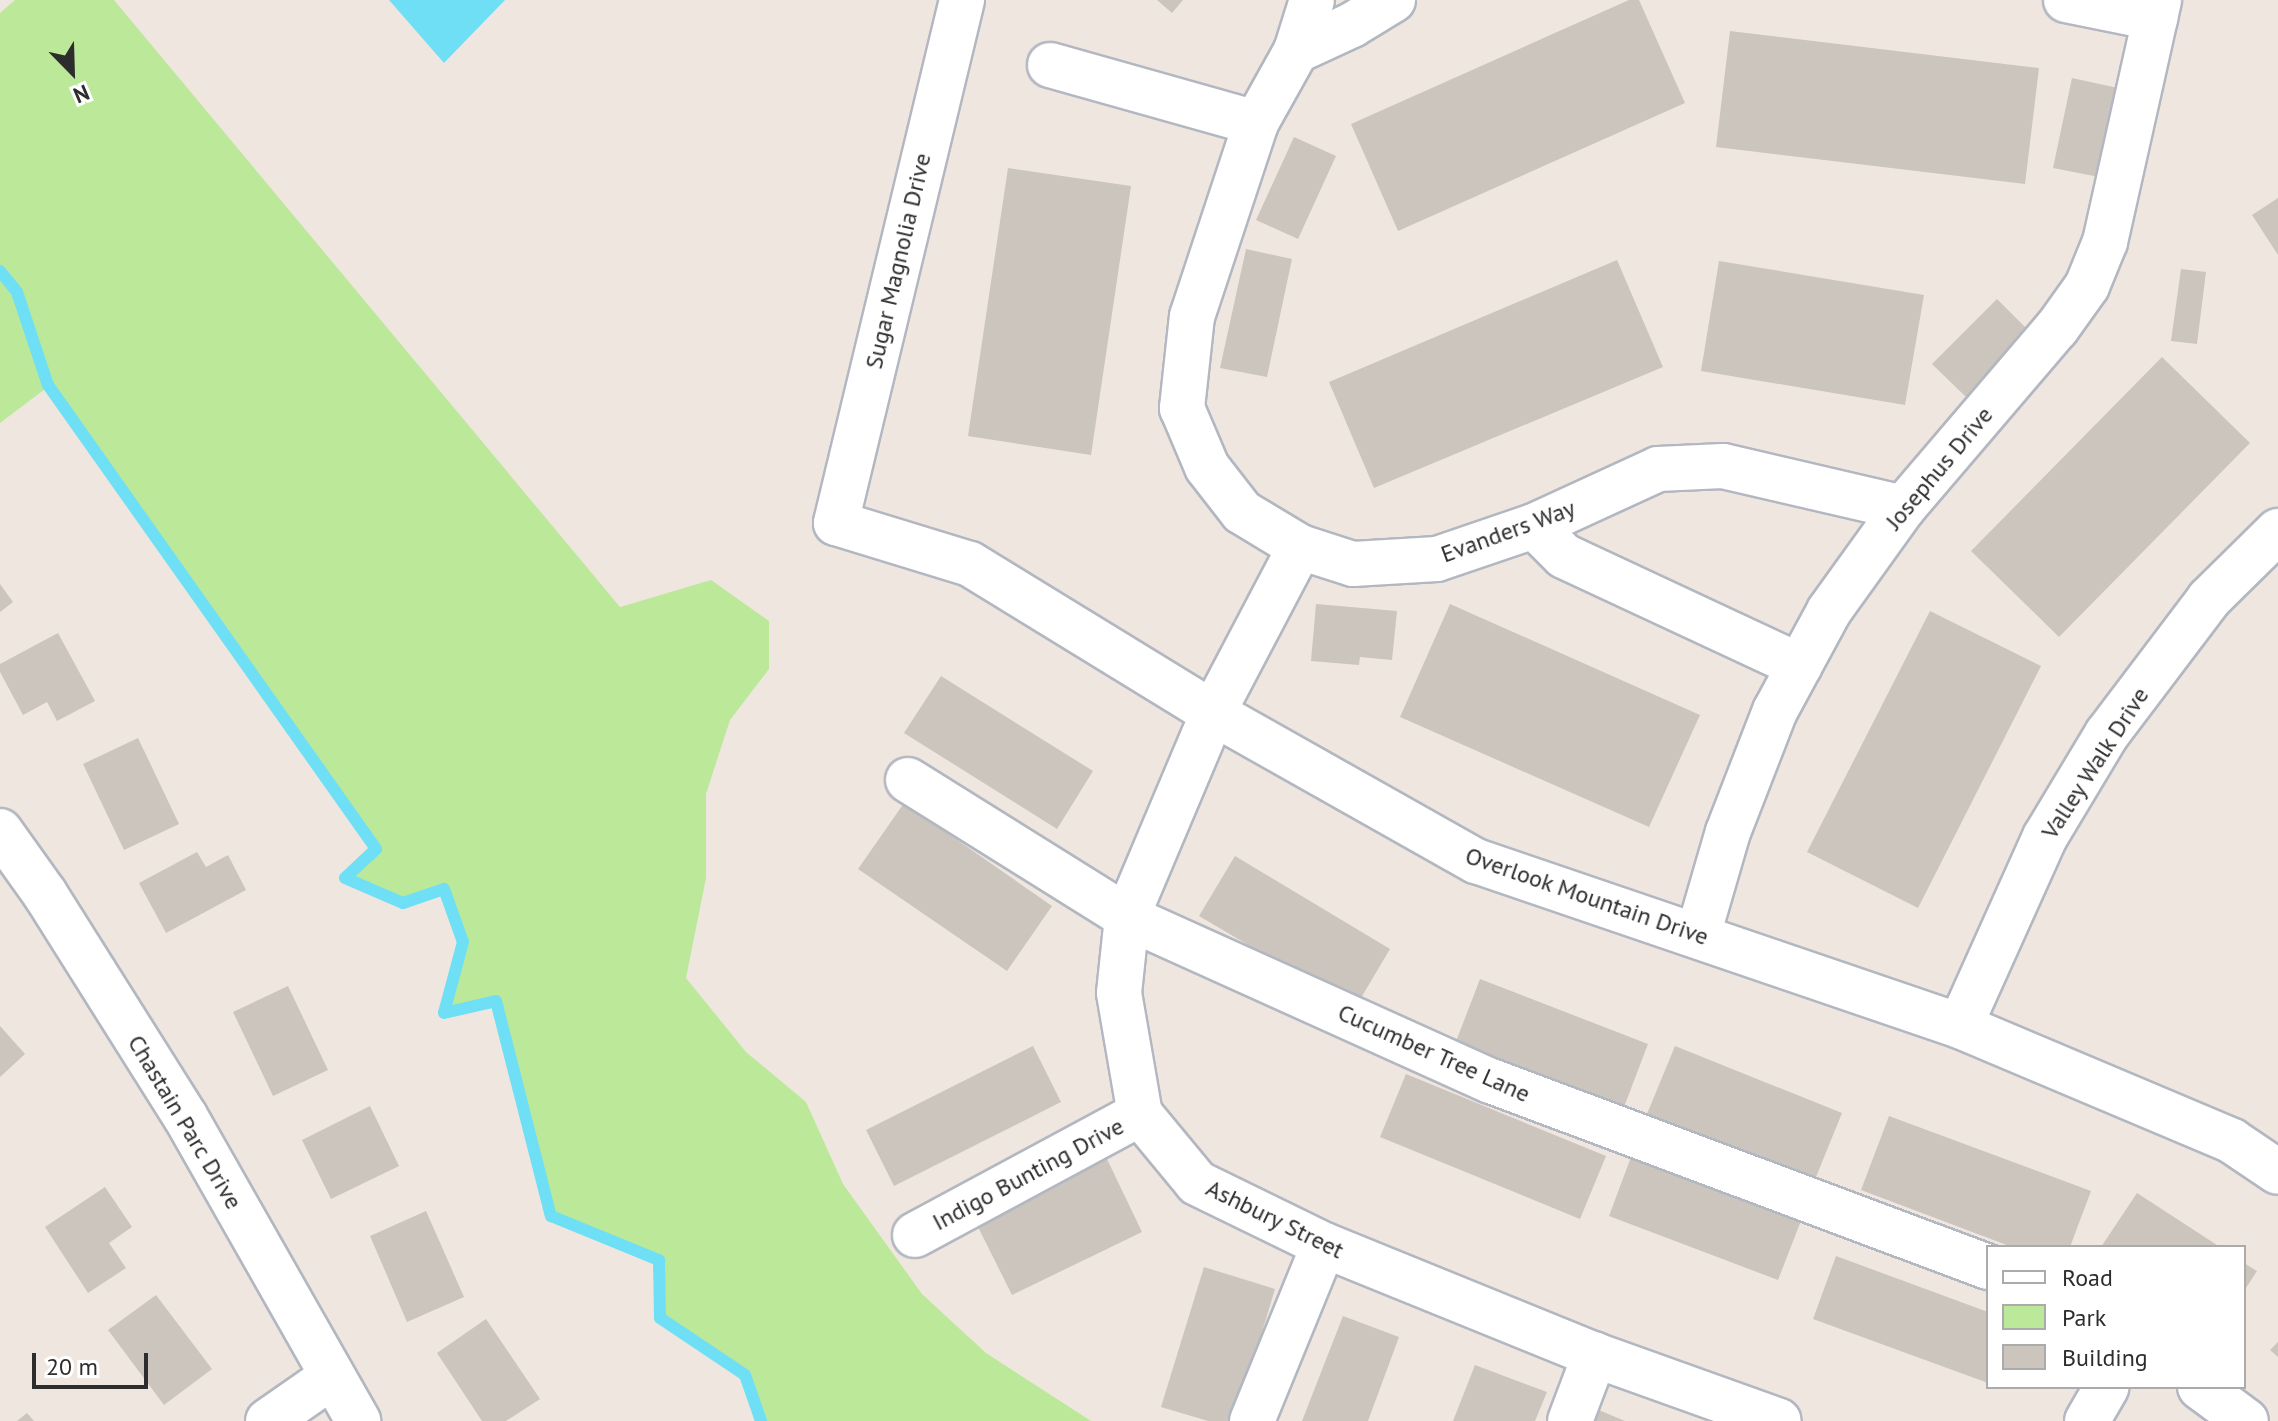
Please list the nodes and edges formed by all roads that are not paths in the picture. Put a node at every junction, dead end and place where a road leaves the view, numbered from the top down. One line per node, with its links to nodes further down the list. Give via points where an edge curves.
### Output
1 (962, 0): 10 (street, Sugar Magnolia Drive)
2 (1312, 0): 6 (street, Evanders Way)
3 (1393, 0): 6 (street)
4 (2066, 0): 5 (street)
5 (2157, 9): 9 (street, Josephus Drive, via 2105,242 2087,286)
6 (1296, 51): 8 (street, Evanders Way)
7 (1050, 65): 8 (street)
8 (1256, 123): 13 (street, Evanders Way, via 1192,316 1182,408 1207,467 1242,512)
9 (1903, 508): 11 (street, Evanders Way, via 1723,466 1658,469); 14 (street, Josephus Drive, via 1829,611)
10 (836, 523): 15 (street, Overlook Mountain Drive, via 970,564)
11 (1534, 526): 13 (street, Evanders Way, via 1437,559 1353,564); 14 (street, via 1564,556)
12 (2278, 531): 20 (street, Valley Walk Drive, via 2209,599 2107,734 2045,837)
13 (1300, 547): 15 (street, Ashbury Street)
14 (1800, 666): 19 (street, Josephus Drive, via 1775,711 1728,832)
15 (1213, 713): 18 (street, Ashbury Street); 19 (street, Overlook Mountain Drive, via 1476,861)
16 (908, 780): 18 (street, Cucumber Tree Lane)
17 (1, 836): 27 (street, Chastain Parc Drive, via 45,894 185,1116)
18 (1127, 917): 21 (street, Ashbury Street, via 1119,993); 25 (street, Cucumber Tree Lane, via 1491,1081)
19 (1698, 935): 20 (street, Overlook Mountain Drive)
20 (1960, 1026): 22 (street, Overlook Mountain Drive, via 2232,1141)
21 (1140, 1114): 23 (street, Indigo Bunting Drive); 24 (street, Ashbury Street, via 1197,1183)
22 (2278, 1172)
23 (915, 1235)
24 (1324, 1245): 26 (street, Ashbury Street); 32 (street)
25 (1986, 1266)
26 (1595, 1355): 33 (street); 34 (street, Ashbury Street)
27 (331, 1377): 30 (street); 31 (street, Chastain Parc Drive)
28 (2106, 1389): 35 (street)
29 (2203, 1389): 36 (street)
30 (268, 1421)
31 (358, 1421)
32 (1252, 1421)
33 (1570, 1421)
34 (1779, 1421)
35 (2087, 1421)
36 (2246, 1421)

